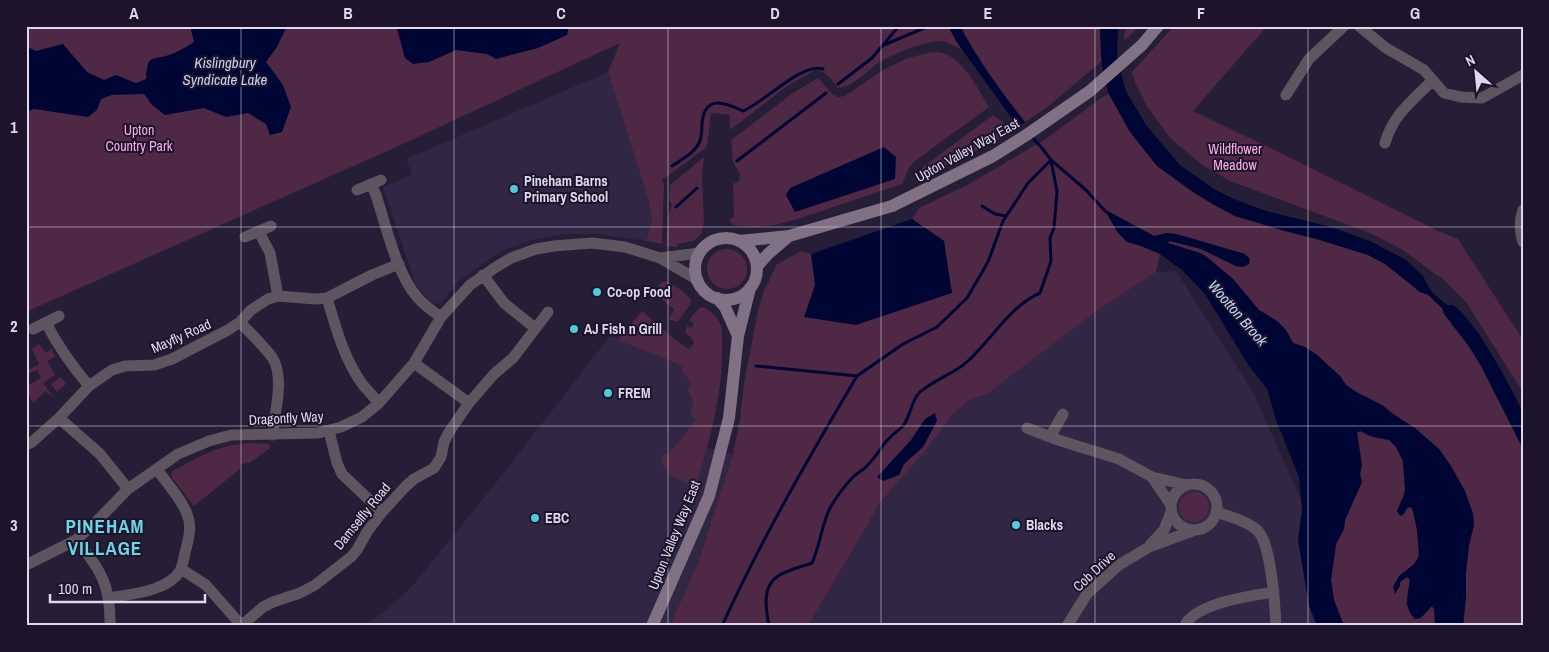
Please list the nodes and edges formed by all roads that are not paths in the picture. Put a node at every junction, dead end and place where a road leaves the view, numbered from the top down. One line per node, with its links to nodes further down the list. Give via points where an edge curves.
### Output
1 (1158, 26): 12 (street, Upton Valley Way East, via 1142,45 1090,91 993,156 892,206)
2 (1344, 26): 6 (street, via 1309,59)
3 (1359, 26): 5 (street, via 1386,48 1424,70)
4 (1522, 78): 5 (street, via 1482,98 1444,93)
5 (1432, 81): 7 (street, via 1401,110)
6 (1286, 95)
7 (1385, 143)
8 (357, 190): 18 (street, via 376,182 376,195)
9 (1523, 210): 15 (street, via 1520,231)
10 (271, 226): 11 (street)
11 (259, 232): 13 (street); 23 (street, via 270,253)
12 (789, 236): 14 (street, Upton Valley Way East); 19 (street, Upton Valley Way East)
13 (245, 238)
14 (740, 241): 16 (street, via 718,238); 19 (street, via 751,251)
15 (1523, 242)
16 (699, 253): 17 (street, Dragonfly Way); 21 (street, via 696,262)
17 (660, 258): 20 (street, Dragonfly Way, via 626,247 592,243 554,246 511,258); 21 (street, Dragonfly Way)
18 (399, 264): 24 (street); 28 (street, via 406,282 416,295)
19 (757, 266): 22 (street, via 755,281)
20 (483, 275): 28 (street, Dragonfly Way); 31 (street, via 504,303)
21 (698, 280): 25 (street, via 705,292)
22 (750, 288): 25 (street, via 732,299); 33 (street, Upton Valley Way East)
23 (278, 296): 24 (street); 29 (street, Mayfly Road, via 251,310)
24 (327, 298): 36 (street, via 346,357)
25 (717, 298): 33 (street, via 725,307)
26 (548, 312): 31 (street, Damselfly Road)
27 (59, 316): 30 (street)
28 (441, 317): 34 (street, Dragonfly Way)
29 (240, 322): 35 (street, Mayfly Road, via 163,362 112,370); 42 (street, via 276,366 279,377)
30 (46, 323): 32 (street); 35 (street, via 66,358)
31 (535, 328): 37 (street, Damselfly Road, via 513,358 494,374)
32 (33, 329)
33 (738, 336): 61 (street, Upton Valley Way East, via 729,418 709,496)
34 (414, 363): 36 (street, Dragonfly Way); 37 (street)
35 (89, 386): 39 (street, Mayfly Road)
36 (379, 403): 41 (street, Dragonfly Way, via 362,417)
37 (469, 404): 50 (street, Damselfly Road, via 449,432 434,468 414,479)
38 (1063, 414): 43 (street)
39 (60, 418): 44 (street, Mayfly Road); 48 (street, via 100,454)
40 (1027, 428): 43 (street)
41 (330, 430): 42 (street, Dragonfly Way); 50 (street, via 342,474)
42 (272, 435): 45 (street, Dragonfly Way, via 231,435 210,440 178,454)
43 (1050, 438): 46 (street, via 1118,459)
44 (26, 445)
45 (157, 469): 48 (street, Dragonfly Way); 56 (street, via 187,513 190,525)
46 (1152, 477): 47 (street); 49 (street)
47 (1187, 485): 49 (street, via 1174,495); 51 (street, via 1195,484 1209,490 1214,496)
48 (128, 489): 53 (street, Dragonfly Way)
49 (1171, 509): 52 (street, via 1177,523); 54 (street, Cob Drive, via 1164,530)
50 (382, 512): 60 (street, Damselfly Road, via 351,557 315,585 268,604)
51 (1216, 512): 52 (street, via 1208,524); 57 (street, via 1258,530 1264,540)
52 (1194, 530): 54 (street, Cob Drive)
53 (76, 540): 55 (street, Dragonfly Way); 58 (street, via 97,566)
54 (1149, 547): 62 (street, Cob Drive, via 1119,565 1087,594)
55 (26, 565)
56 (181, 568): 58 (street, via 167,584); 60 (street, via 206,585)
57 (1274, 592): 63 (street, via 1221,603 1189,619); 64 (street)
58 (109, 598): 59 (street)
59 (110, 626)
60 (241, 626)
61 (652, 626)
62 (1068, 626)
63 (1187, 626)
64 (1276, 626)

